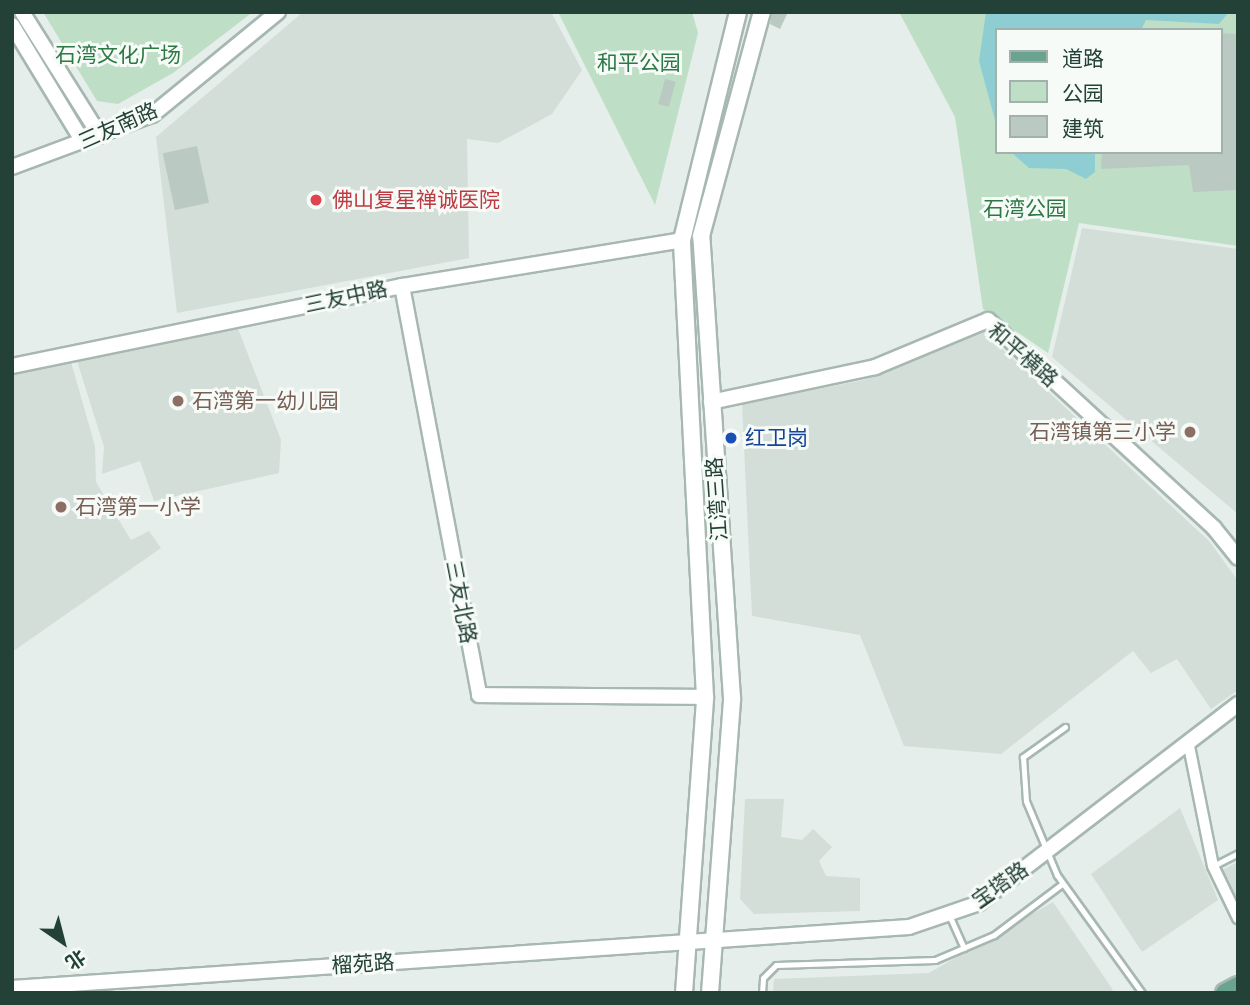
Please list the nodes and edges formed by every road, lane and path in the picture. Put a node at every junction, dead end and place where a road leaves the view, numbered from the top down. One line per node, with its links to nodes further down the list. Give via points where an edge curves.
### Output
1 (22, 12): 6 (street)
2 (278, 12): 6 (street, 三友南路, via 152,115)
3 (737, 12): 9 (main road, 江湾三路)
4 (762, 12): 12 (main road, 江湾三路, via 701,236)
5 (12, 25): 7 (street)
6 (100, 136): 7 (street, 三友南路)
7 (83, 142): 8 (street, 三友南路)
8 (12, 167)
9 (682, 240): 10 (street, 三友中路); 14 (main road, 江湾三路)
10 (402, 286): 11 (street, 三友中路); 14 (street, 三友北路, via 479,695)
11 (12, 366)
12 (710, 402): 13 (street, 和平横路, via 875,367 988,320 1214,528); 24 (main road, 江湾三路, via 732,698)
13 (1238, 558)
14 (705, 697): 25 (main road, 江湾三路)
15 (1238, 704): 17 (street, 宝塔路)
16 (1065, 727): 18 (lane, via 1023,757 1026,801)
17 (1188, 741): 18 (street, 宝塔路); 20 (street)
18 (1050, 850): 21 (lane); 22 (street, 宝塔路)
19 (1238, 853): 20 (lane)
20 (1213, 866): 23 (street)
21 (1062, 884): 26 (lane, via 995,935); 29 (lane)
22 (950, 917): 24 (street, 宝塔路, via 909,927); 26 (lane)
23 (1238, 918)
24 (713, 938): 25 (street, 榴苑路); 31 (main road, 江湾三路)
25 (687, 939): 28 (street, 榴苑路); 30 (main road, 江湾三路)
26 (964, 948): 32 (lane, via 936,960 776,965 763,978)
27 (1238, 986): 33 (main road)
28 (12, 988)
29 (1144, 992)
30 (684, 993)
31 (710, 993)
32 (762, 993)
33 (1226, 993)

